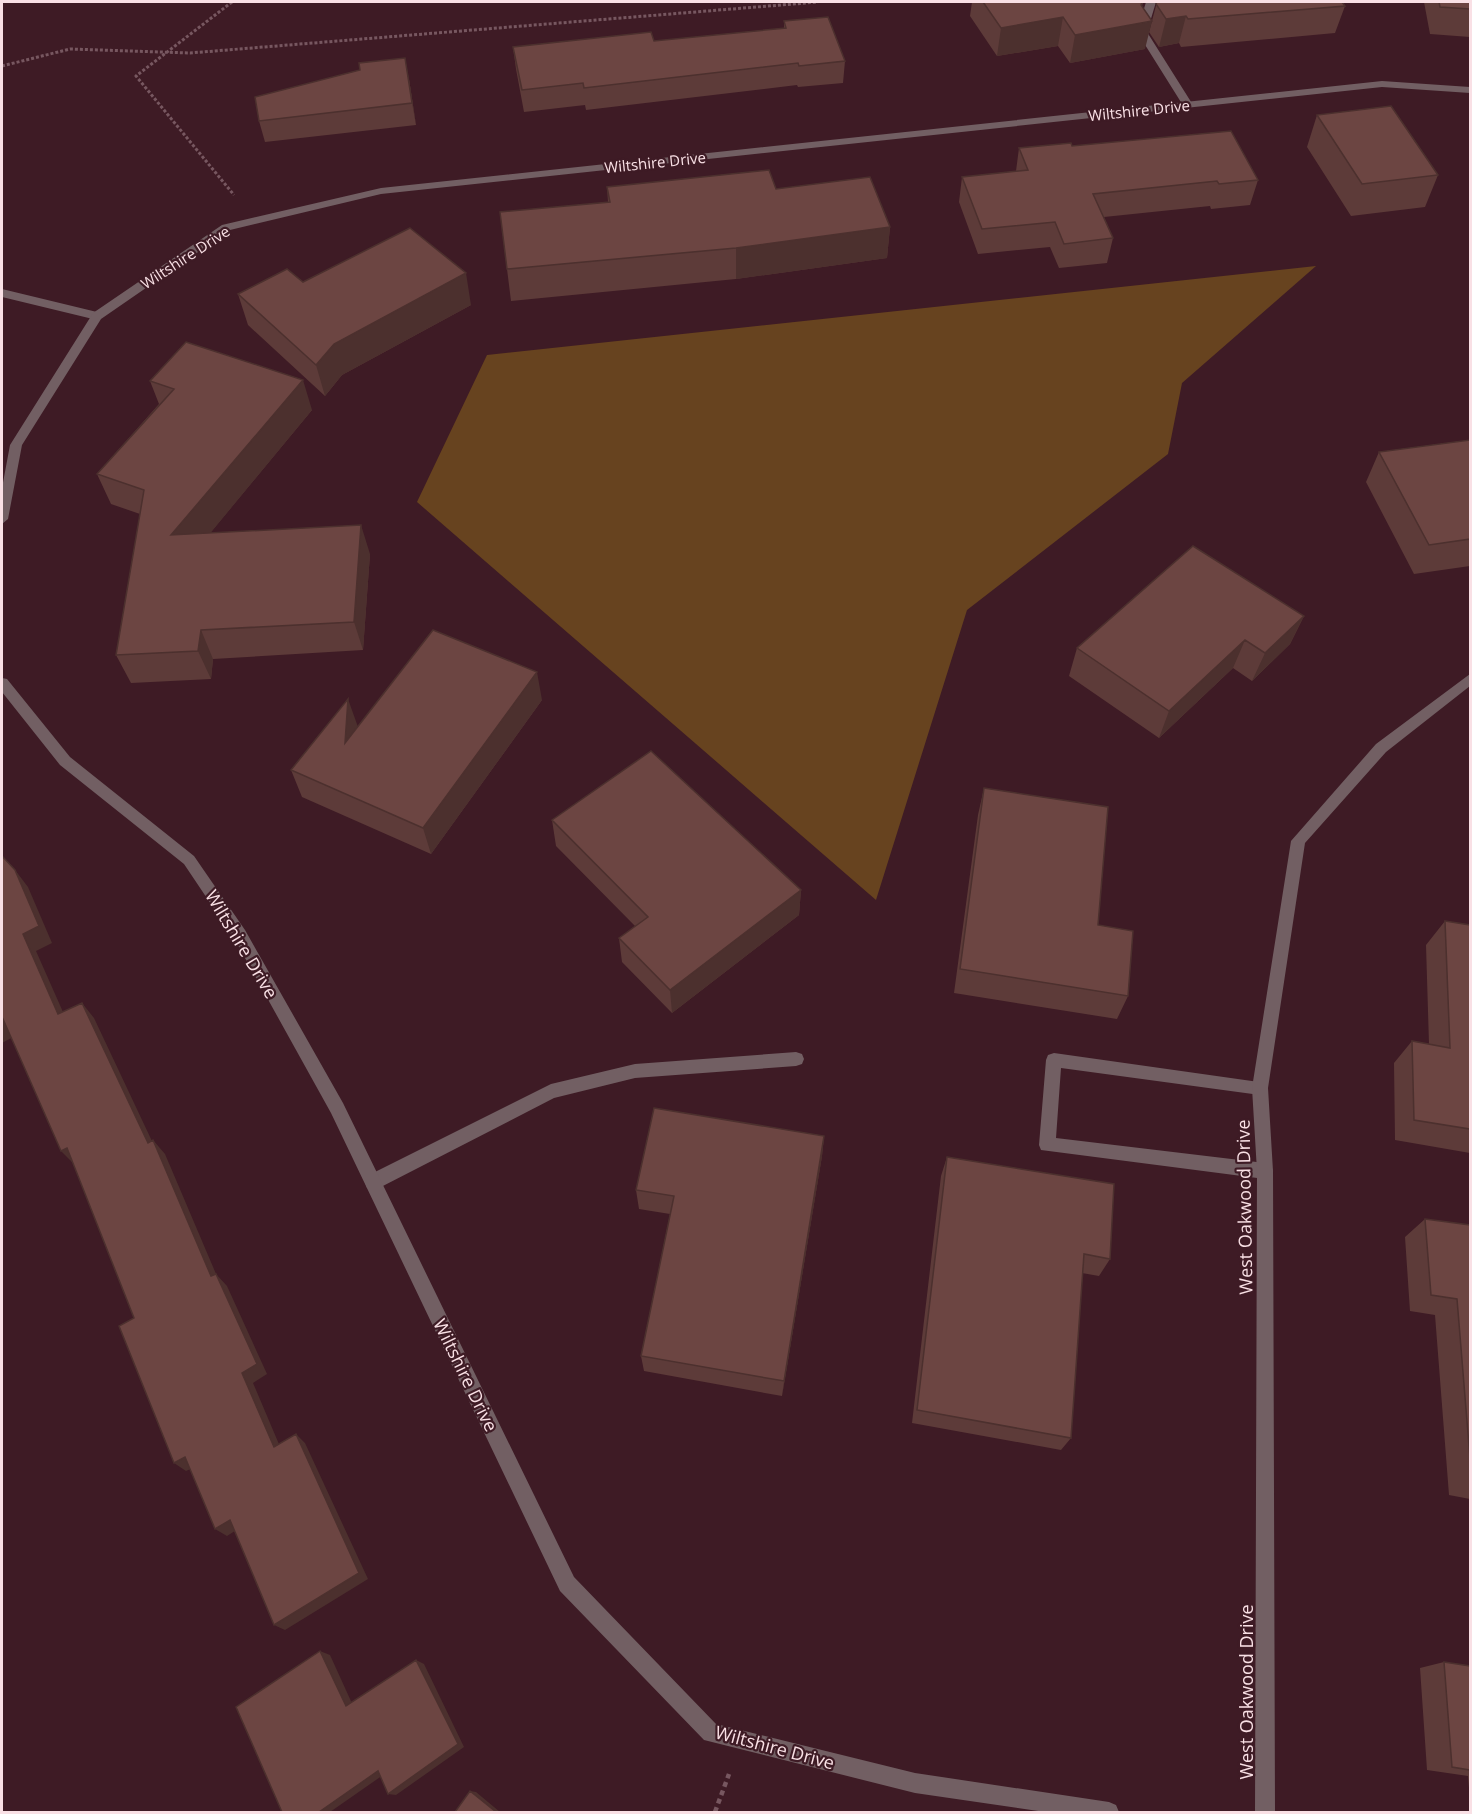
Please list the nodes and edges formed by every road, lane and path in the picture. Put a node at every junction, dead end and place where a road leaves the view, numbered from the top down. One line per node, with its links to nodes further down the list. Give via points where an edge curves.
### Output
1 (232, 2): 4 (path)
2 (818, 2): 4 (path)
3 (1151, 2): 7 (street, via 1142,32)
4 (166, 52): 5 (path, via 70,49); 8 (path, via 136,76)
5 (2, 66)
6 (1470, 90): 7 (street, Wiltshire Drive, via 1382,84)
7 (1188, 105): 8 (street, Wiltshire Drive, via 381,191)
8 (255, 220): 10 (street, Wiltshire Drive, via 226,227)
9 (2, 293): 10 (street)
10 (97, 316): 11 (street, Wiltshire Drive, via 16,445)
11 (2, 519)
12 (1470, 679): 15 (street, West Oakwood Drive, via 1380,748 1298,841)
13 (2, 683): 17 (street, Wiltshire Drive, via 65,761 189,860 240,935 337,1108)
14 (796, 1059): 17 (street, via 635,1071 551,1091)
15 (1260, 1088): 16 (street, West Oakwood Drive); 16 (street, via 1054,1060 1047,1145)
16 (1265, 1171): 21 (street, West Oakwood Drive)
17 (373, 1182): 18 (street, Wiltshire Drive, via 567,1584 711,1733)
18 (740, 1740): 19 (path); 20 (street, Wiltshire Drive, via 915,1783)
19 (715, 1812)
20 (1109, 1812)
21 (1265, 1812)

